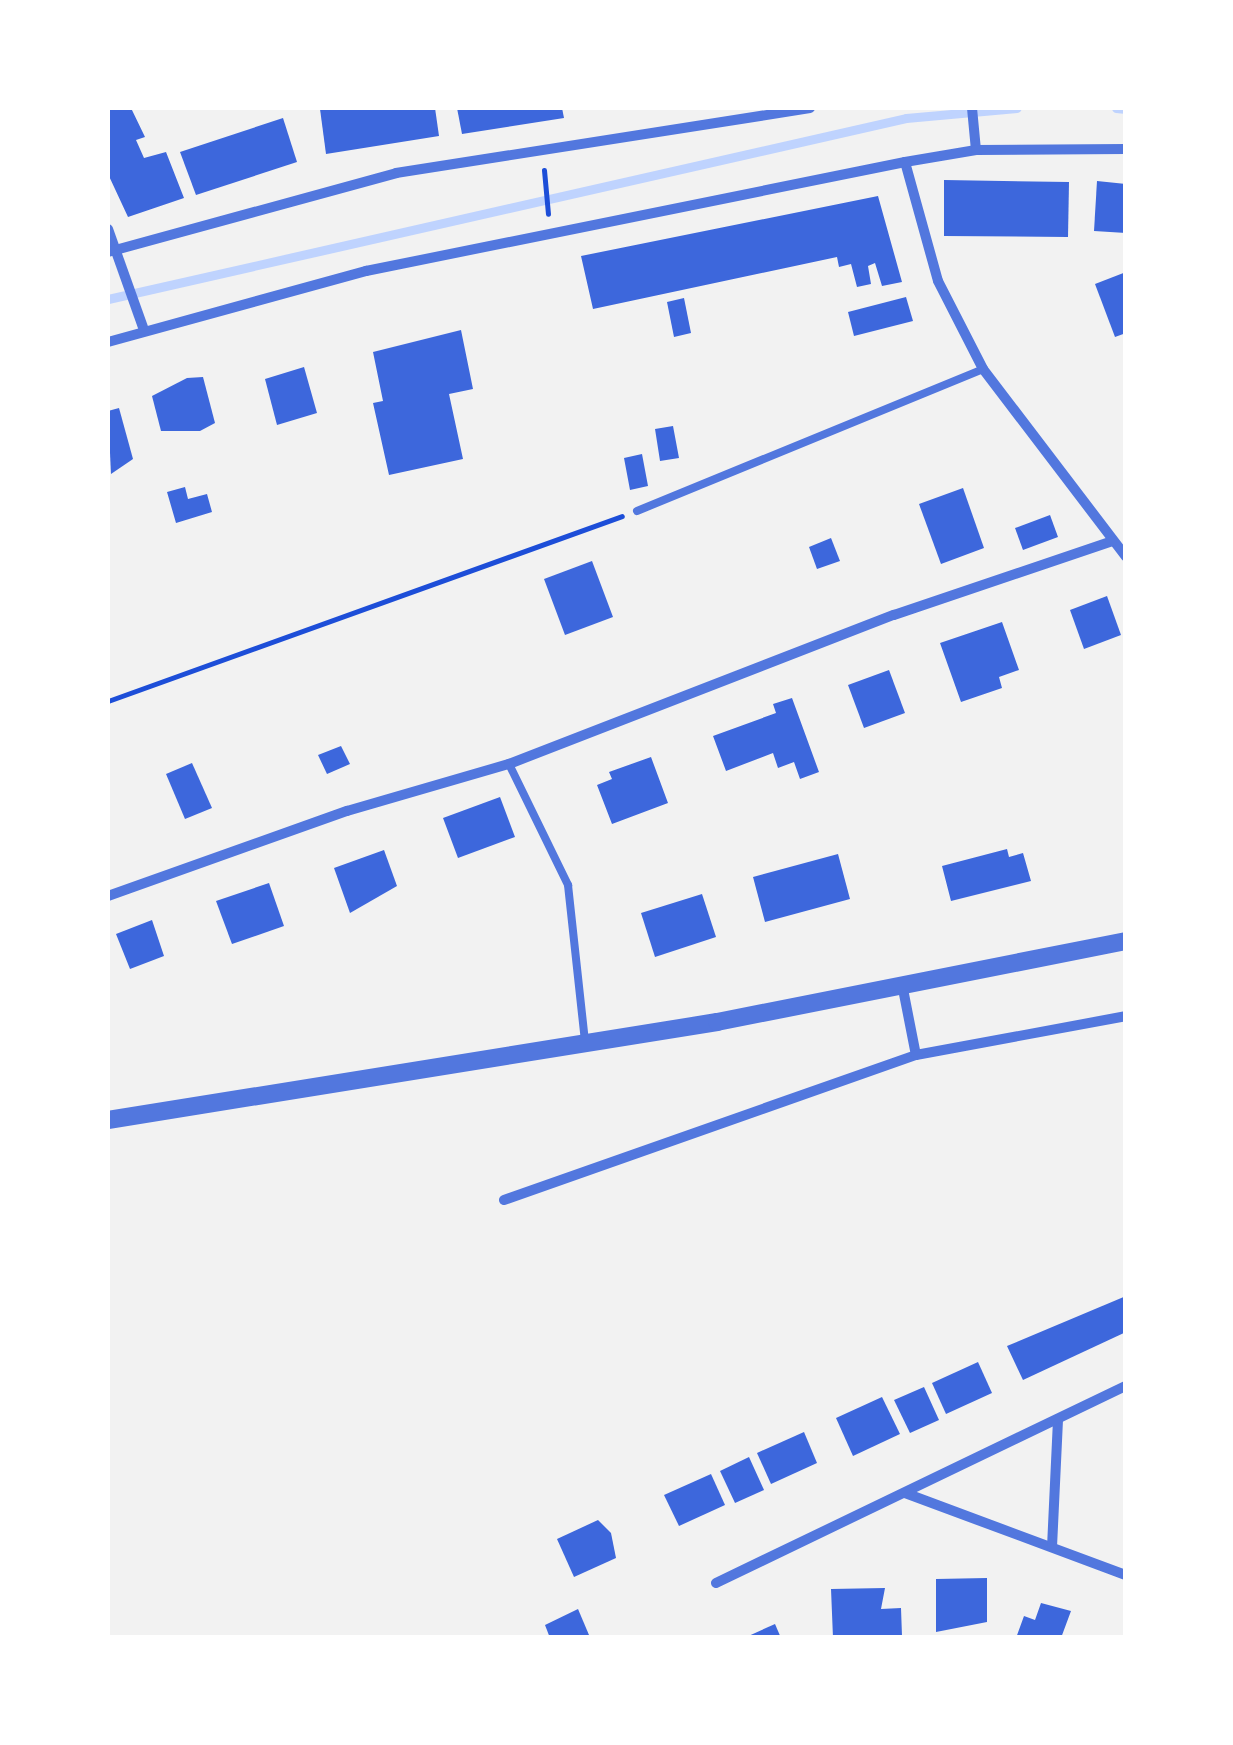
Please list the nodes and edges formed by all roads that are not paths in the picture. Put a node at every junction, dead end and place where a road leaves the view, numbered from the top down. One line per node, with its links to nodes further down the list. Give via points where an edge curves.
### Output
1 (810, 108): 7 (street, via 396,173)
2 (972, 108): 4 (street)
3 (1126, 149): 4 (street)
4 (976, 150): 5 (street)
5 (905, 162): 8 (street, via 366,271); 10 (street, via 938,282)
6 (108, 229): 7 (street)
7 (112, 251): 8 (street)
8 (144, 330): 9 (street)
9 (108, 342)
10 (983, 370): 11 (lane); 12 (street)
11 (638, 511)
12 (1112, 541): 13 (street); 14 (street, via 894,615)
13 (1126, 557)
14 (509, 764): 15 (street, via 348,811); 19 (lane, via 568,885)
15 (108, 896)
16 (1126, 942): 17 (street)
17 (903, 988): 19 (street); 20 (street)
18 (1126, 1016): 20 (street)
19 (585, 1042): 21 (street)
20 (916, 1056): 22 (street)
21 (108, 1120)
22 (504, 1200)
23 (1126, 1386): 24 (street)
24 (1058, 1418): 25 (street); 26 (street)
25 (905, 1492): 26 (street); 28 (street)
26 (1052, 1548): 27 (street)
27 (1126, 1575)
28 (716, 1583)

